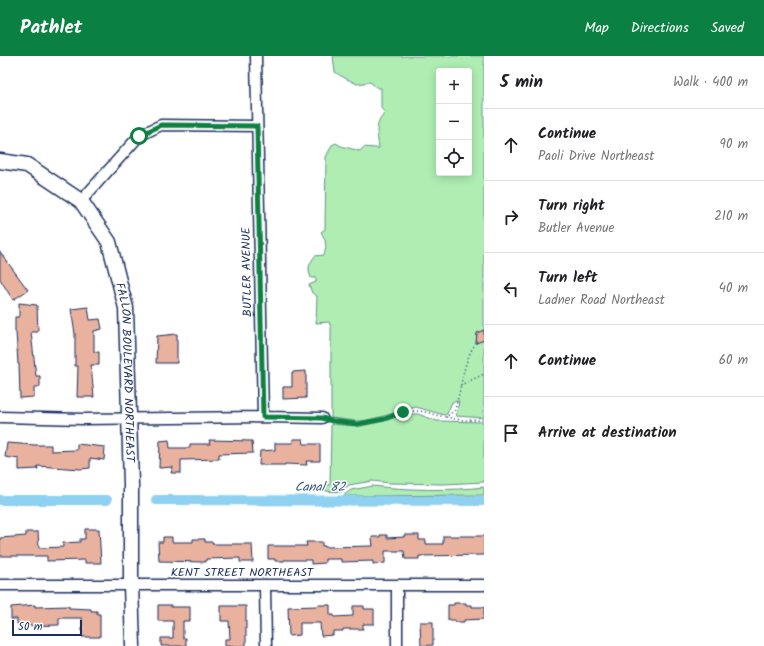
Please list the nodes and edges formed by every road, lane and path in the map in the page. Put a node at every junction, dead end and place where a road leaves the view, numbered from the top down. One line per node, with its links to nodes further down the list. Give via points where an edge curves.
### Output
1 (256, 56): 2 (street, BUTLER AVENUE)
2 (257, 126): 4 (street, via 161,125 139,136); 9 (street, BUTLER AVENUE)
3 (0, 161): 4 (street, FALLON BOULEVARD NORTHEAST, via 27,165)
4 (81, 201): 12 (street, FALLON BOULEVARD NORTHEAST, via 109,242 126,308)
5 (476, 343): 7 (path, via 462,374)
6 (484, 374): 7 (path)
7 (461, 384): 10 (path, via 455,410)
8 (0, 417): 12 (street)
9 (263, 417): 11 (street); 12 (street)
10 (446, 417): 11 (path, via 412,411 358,424); 13 (path)
11 (322, 418)
12 (130, 419): 16 (street, FALLON BOULEVARD NORTHEAST)
13 (484, 420)
14 (397, 584): 17 (street, KENT STREET NORTHEAST); 18 (street, KENT STREET NORTHEAST); 21 (street)
15 (0, 585): 16 (street, KENT STREET NORTHEAST)
16 (131, 585): 18 (street, KENT STREET NORTHEAST); 19 (street, FALLON BOULEVARD NORTHEAST)
17 (484, 585)
18 (265, 586): 20 (street)
19 (133, 646)
20 (266, 646)
21 (397, 646)

